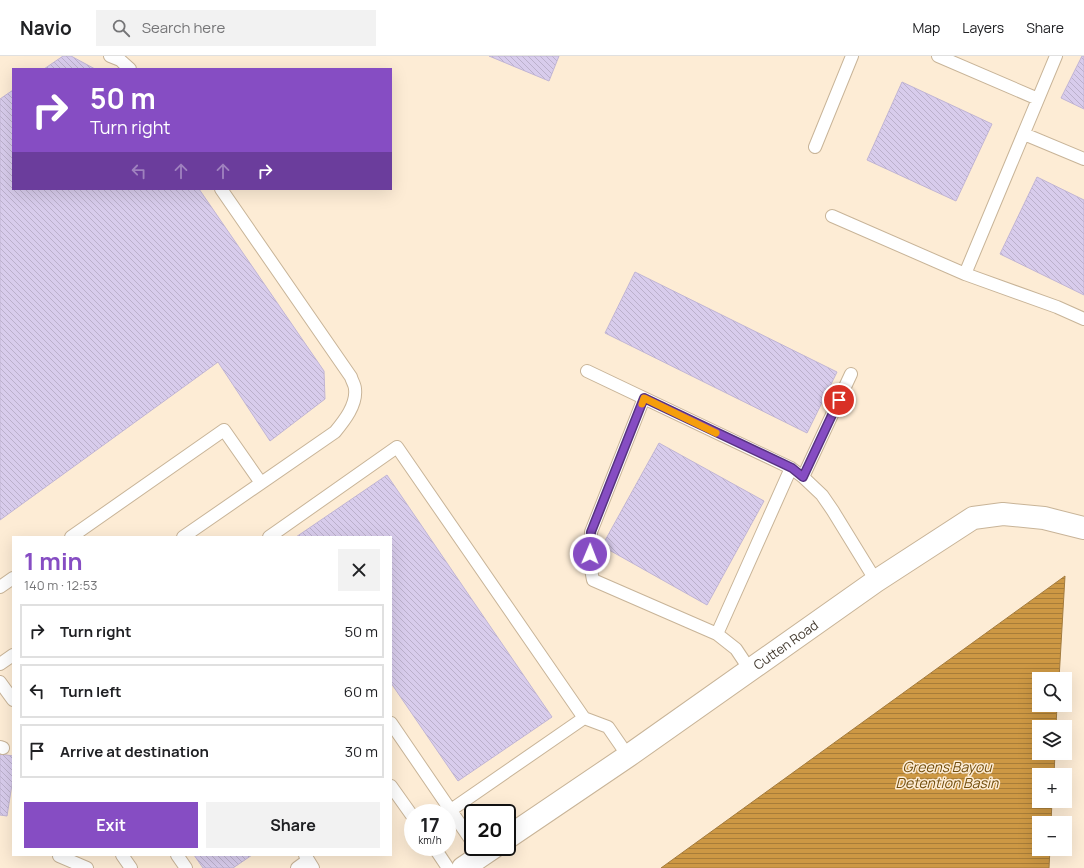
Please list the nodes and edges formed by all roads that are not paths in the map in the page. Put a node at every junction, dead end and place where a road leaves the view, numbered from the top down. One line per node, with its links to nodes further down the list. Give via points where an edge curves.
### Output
1 (110, 56): 5 (lane)
2 (852, 56): 8 (lane)
3 (938, 56): 6 (lane)
4 (1056, 56): 6 (lane)
5 (129, 68)
6 (1038, 99): 7 (lane)
7 (1024, 134): 9 (lane); 12 (lane)
8 (815, 147)
9 (1084, 160)
10 (222, 190): 19 (lane, via 351,377 356,389 346,418 334,432)
11 (832, 216): 12 (lane)
12 (965, 274): 13 (lane)
13 (1084, 319)
14 (587, 371): 16 (lane)
15 (851, 374): 18 (lane)
16 (644, 398): 17 (lane); 27 (lane, via 591,532 590,564 593,580)
17 (792, 468): 18 (lane); 27 (lane)
18 (803, 477): 25 (lane, via 822,495)
19 (262, 483): 21 (lane, via 224,430); 22 (lane)
20 (1084, 528): 25 (street, Cutten Road, via 1044,518 1003,514 973,518)
21 (72, 536)
22 (184, 536)
23 (270, 536): 33 (lane, via 396,447)
24 (12, 579): 26 (lane)
25 (876, 581): 30 (street, Cutten Road)
26 (0, 587)
27 (717, 634): 30 (lane, via 736,649)
28 (12, 656): 29 (lane)
29 (0, 664)
30 (750, 670): 35 (street, Cutten Road)
31 (1, 684): 32 (lane)
32 (12, 699)
33 (584, 718): 35 (lane, via 608,727); 39 (lane)
34 (392, 724): 38 (lane)
35 (628, 756): 43 (street, Cutten Road)
36 (392, 789): 37 (lane)
37 (395, 799): 40 (lane)
38 (447, 804)
39 (456, 807)
40 (404, 808)
41 (456, 816): 42 (lane)
42 (464, 826)
43 (516, 832)
44 (59, 856): 50 (lane)
45 (123, 856): 51 (lane)
46 (178, 856): 52 (lane)
47 (440, 856): 54 (lane)
48 (474, 856): 55 (street)
49 (309, 861): 53 (lane)
50 (87, 868)
51 (131, 868)
52 (186, 868)
53 (297, 868)
54 (448, 868)
55 (463, 868)

